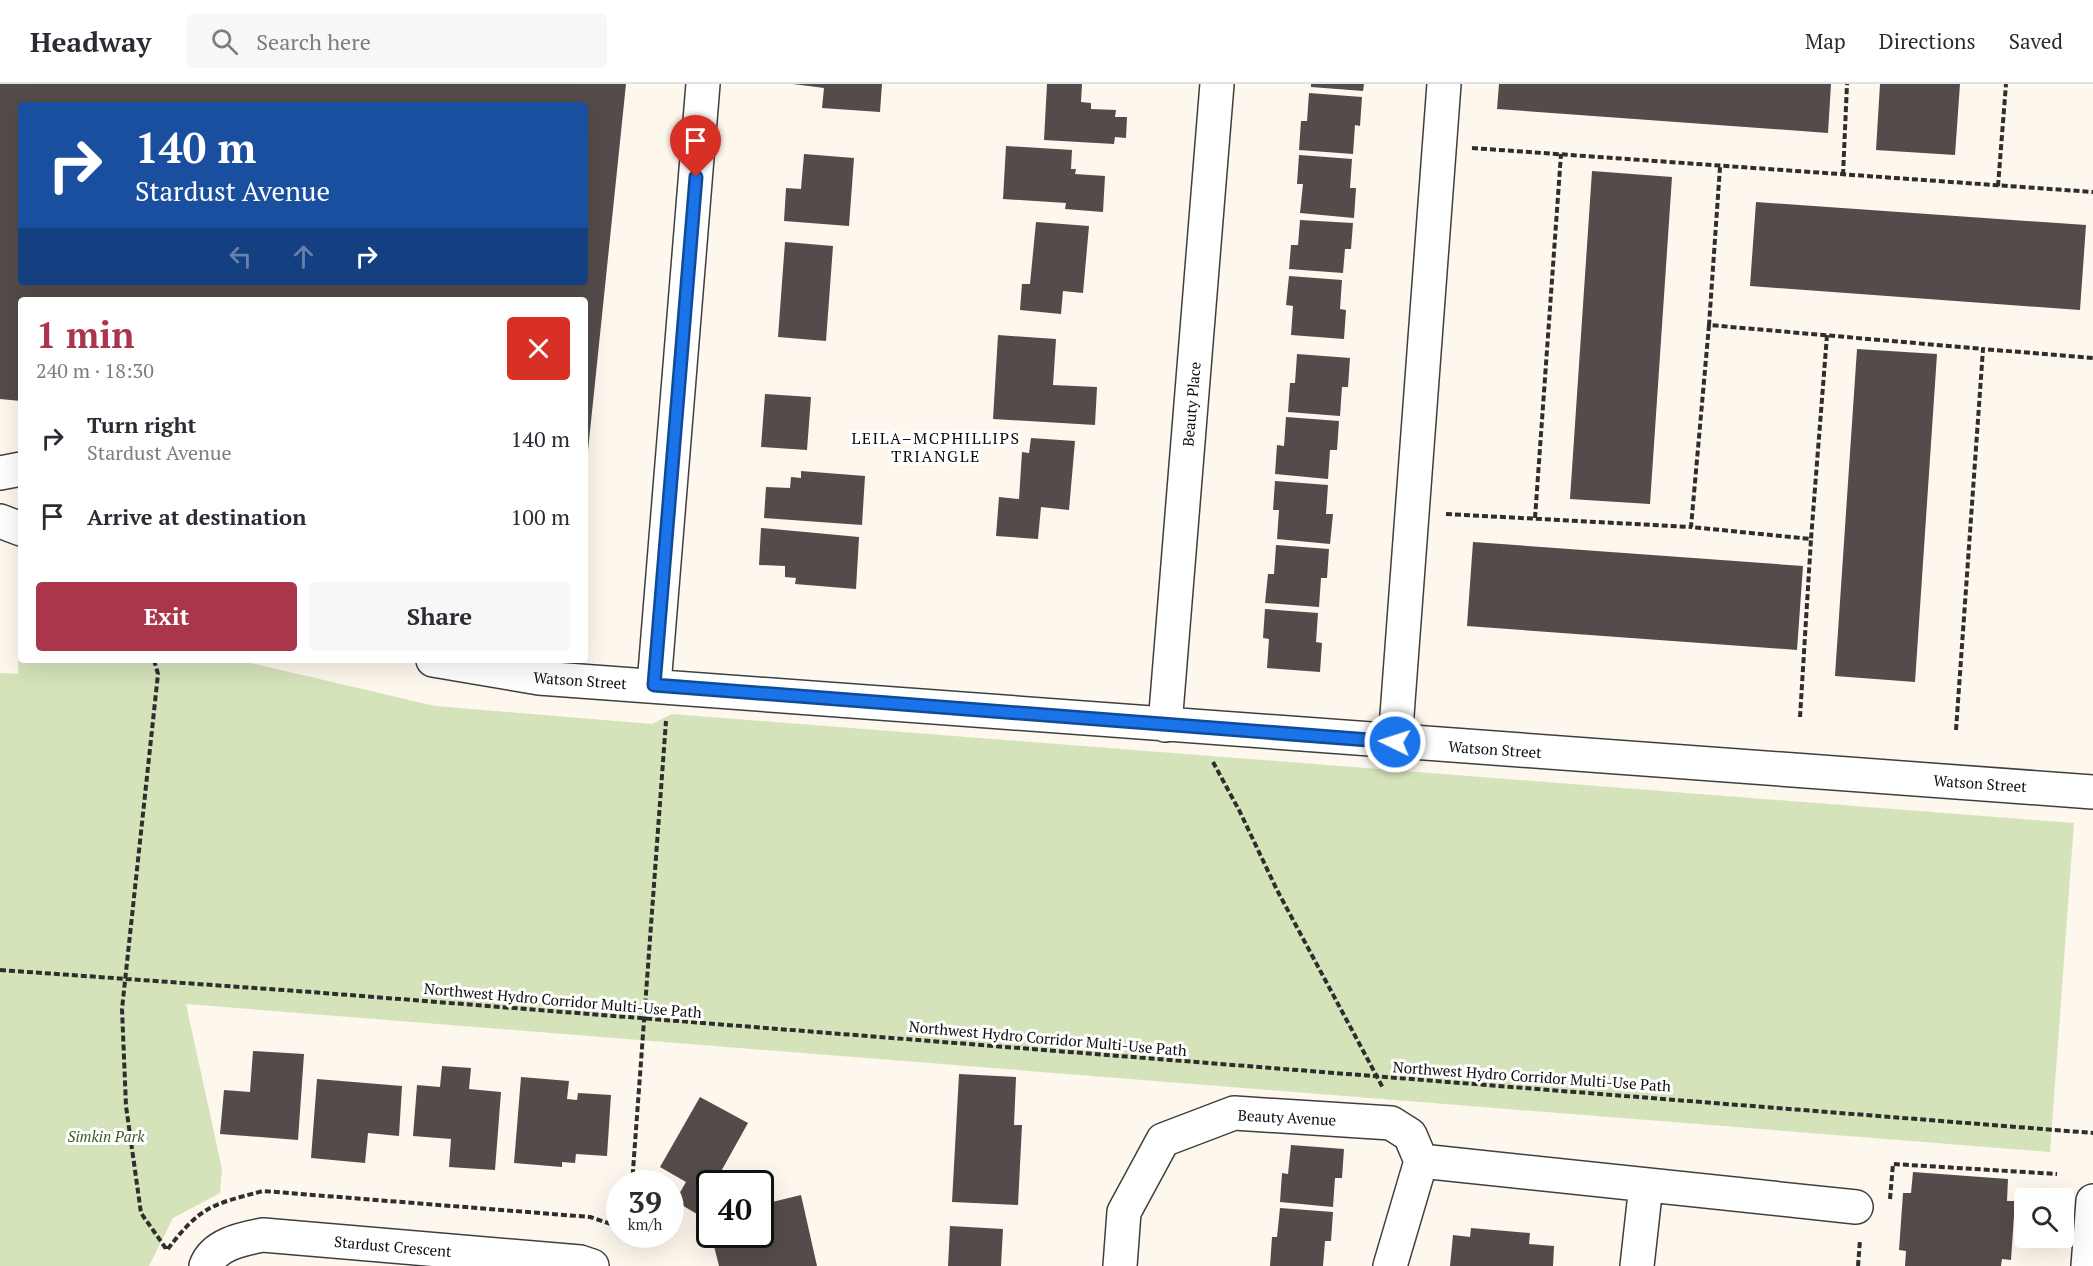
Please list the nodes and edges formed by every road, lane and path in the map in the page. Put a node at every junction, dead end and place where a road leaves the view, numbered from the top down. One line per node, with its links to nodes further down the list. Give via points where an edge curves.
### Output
1 (703, 84): 27 (street)
2 (1217, 84): 29 (street, Beauty Place)
3 (1444, 84): 31 (street)
4 (1847, 84): 9 (path)
5 (2006, 84): 10 (path)
6 (1469, 137): 7 (path, via 1469,148)
7 (1561, 154): 8 (path); 18 (path)
8 (1720, 167): 9 (path); 12 (path)
9 (1843, 175): 10 (path)
10 (1998, 186): 11 (path)
11 (2093, 192)
12 (1708, 325): 13 (path); 21 (path)
13 (1827, 335): 14 (path); 23 (path)
14 (1983, 349): 15 (path); 30 (path)
15 (2093, 358)
16 (18, 470): 17 (street)
17 (0, 473)
18 (1535, 518): 20 (path, via 1444,514); 21 (path)
19 (0, 520): 22 (street)
20 (1443, 525)
21 (1691, 527): 23 (path)
22 (18, 528)
23 (1811, 539): 28 (path)
24 (155, 663): 34 (path, via 158,674)
25 (466, 663): 26 (street, Watson Street)
26 (533, 669): 27 (street, Watson Street)
27 (662, 685): 29 (street, Watson Street); 35 (path)
28 (1800, 717)
29 (1179, 726): 31 (street, Watson Street); 36 (path, via 1240,812 1277,890)
30 (1956, 730)
31 (1395, 742): 32 (street, Watson Street)
32 (2093, 792)
33 (0, 970): 34 (path, Northwest Hydro Corridor Multi-Use Path)
34 (127, 979): 35 (path, Northwest Hydro Corridor Multi-Use Path); 46 (path, via 122,1009 126,1106 141,1213 167,1250 189,1221 214,1204 263,1191 590,1217)
35 (644, 1018): 36 (path, Northwest Hydro Corridor Multi-Use Path); 40 (path)
36 (1379, 1077): 37 (path); 38 (path, Northwest Hydro Corridor Multi-Use Path)
37 (1391, 1123): 39 (street, via 1410,1135); 49 (street, Beauty Avenue, via 1234,1113 1163,1140 1124,1212)
38 (2093, 1133)
39 (1421, 1161): 42 (street); 50 (street)
40 (633, 1170)
41 (2057, 1174): 44 (path, via 1893,1164)
42 (1646, 1185): 45 (street); 51 (street)
43 (2093, 1201): 53 (street)
44 (1889, 1204)
45 (1859, 1220): 52 (path)
46 (606, 1222)
47 (206, 1266): 48 (street, Stardust Crescent, via 209,1257 234,1241 263,1235)
48 (591, 1266)
49 (1120, 1266)
50 (1390, 1266)
51 (1636, 1266)
52 (1858, 1266)
53 (2088, 1266)

